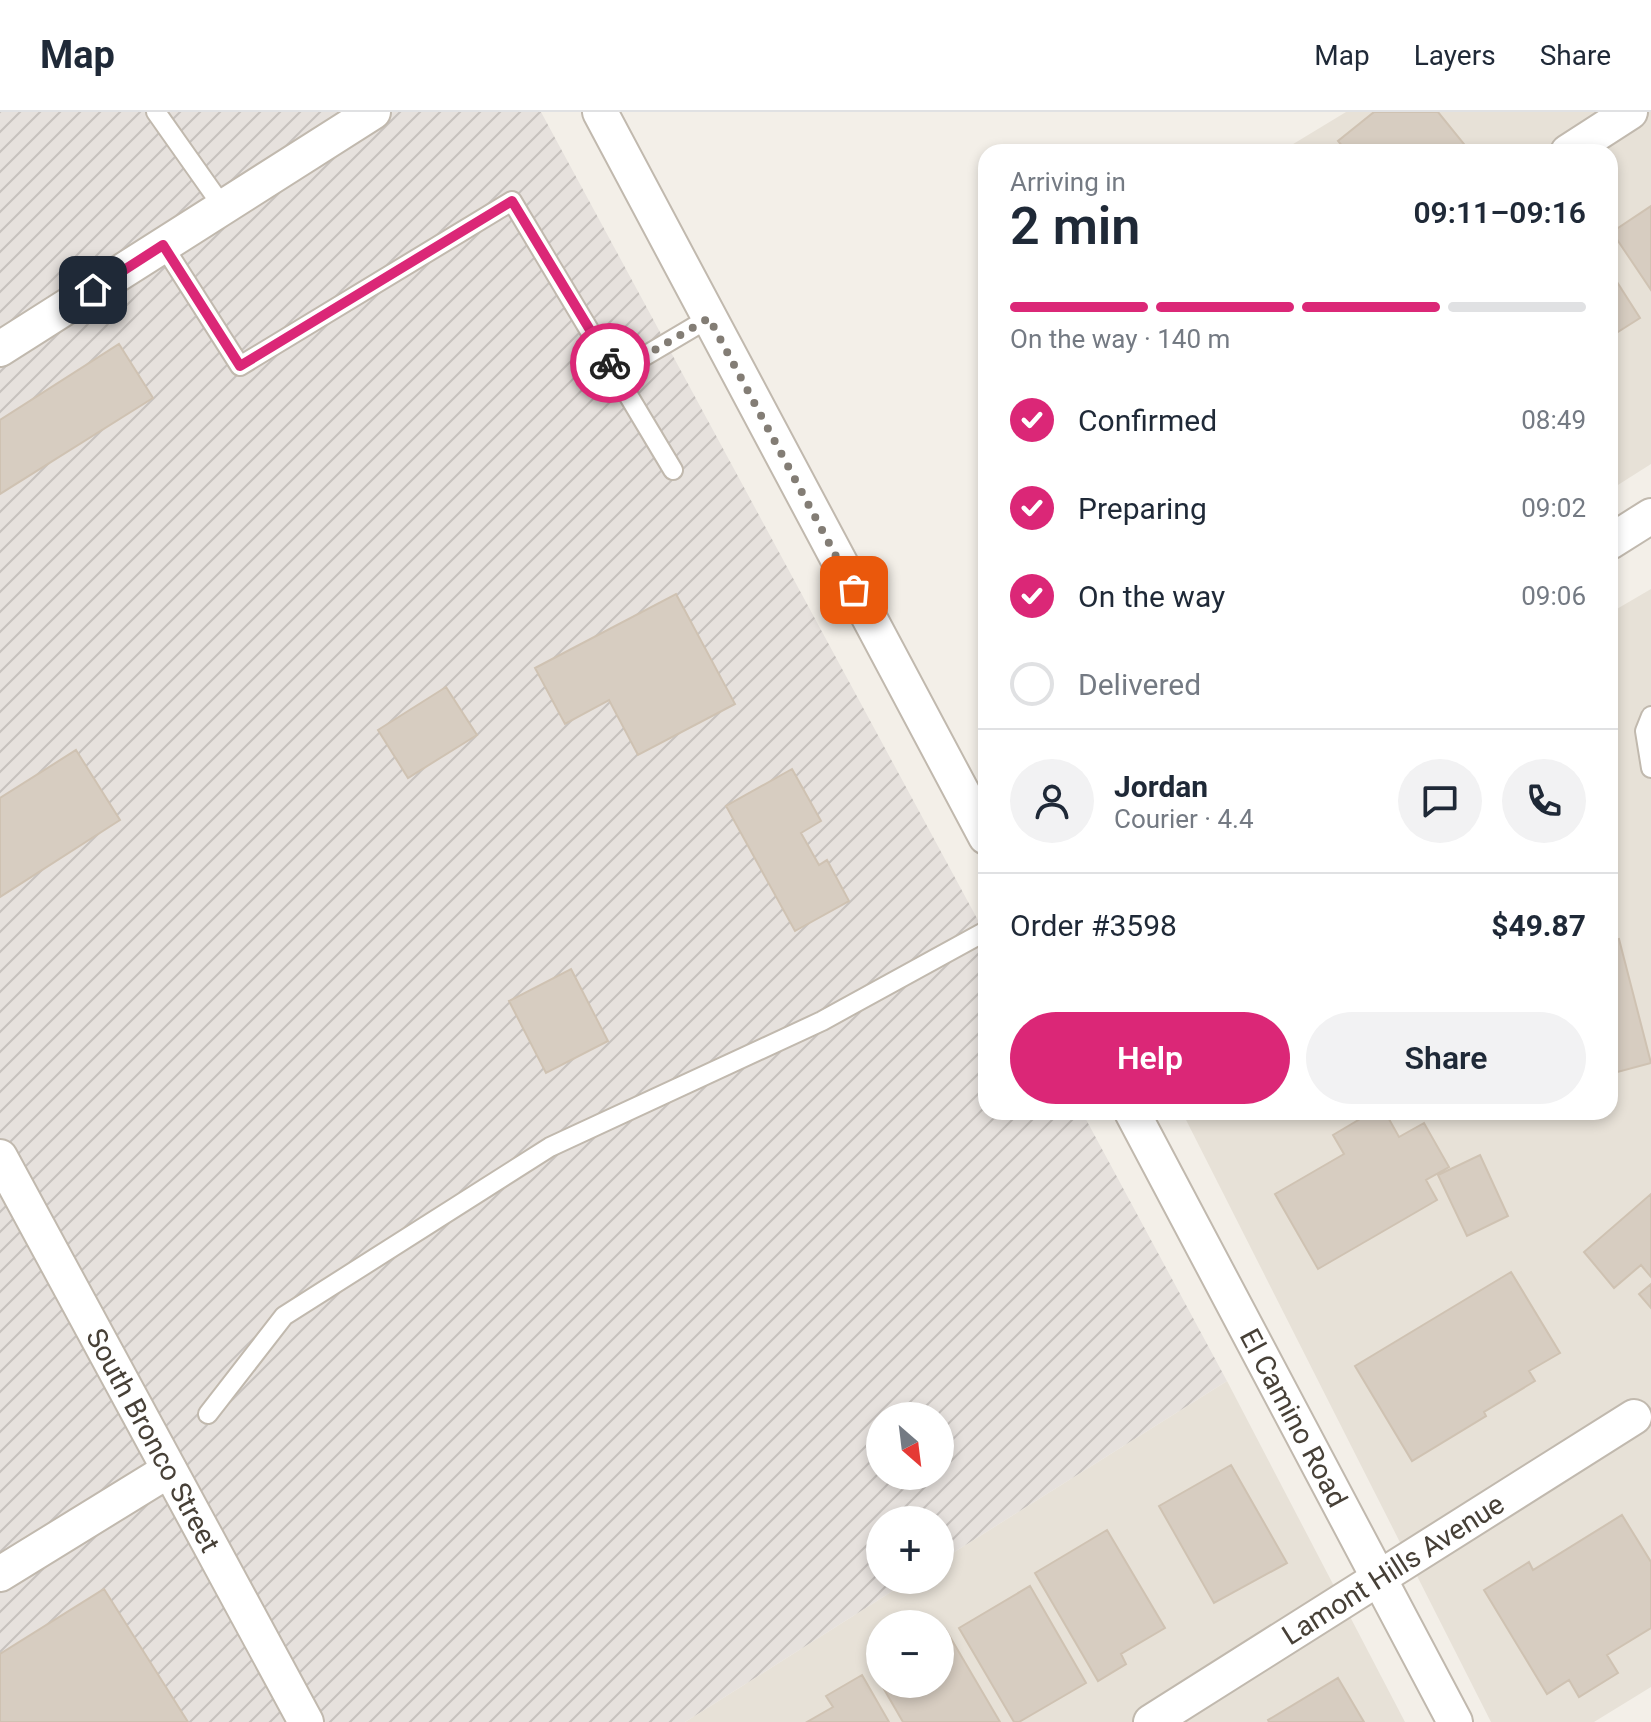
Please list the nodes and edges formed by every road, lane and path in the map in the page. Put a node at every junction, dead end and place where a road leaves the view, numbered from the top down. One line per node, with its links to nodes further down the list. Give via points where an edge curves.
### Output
1 (156, 112): 6 (lane)
2 (373, 112): 6 (street)
3 (600, 112): 8 (street)
4 (1630, 112): 5 (street)
5 (1580, 144)
6 (223, 207): 7 (street)
7 (163, 245): 9 (street); 10 (lane, via 240,366 512,201)
8 (709, 318): 10 (lane); 16 (street)
9 (0, 349)
10 (616, 373): 11 (lane)
11 (673, 470)
12 (1651, 516): 13 (street)
13 (1618, 537)
14 (1651, 716): 15 (lane, via 1645,731)
15 (1651, 768)
16 (978, 822)
17 (978, 935): 20 (lane, via 822,1021 550,1147 284,1316)
18 (1136, 1120): 24 (street, El Camino Road)
19 (0, 1157): 22 (street, South Bronco Street)
20 (208, 1414)
21 (1634, 1417): 24 (street, Lamont Hills Avenue)
22 (169, 1470): 23 (street); 25 (street, South Bronco Street)
23 (0, 1574)
24 (1380, 1579): 26 (street, Lamont Hills Avenue); 27 (street, El Camino Road)
25 (306, 1722)
26 (1151, 1722)
27 (1455, 1722)

